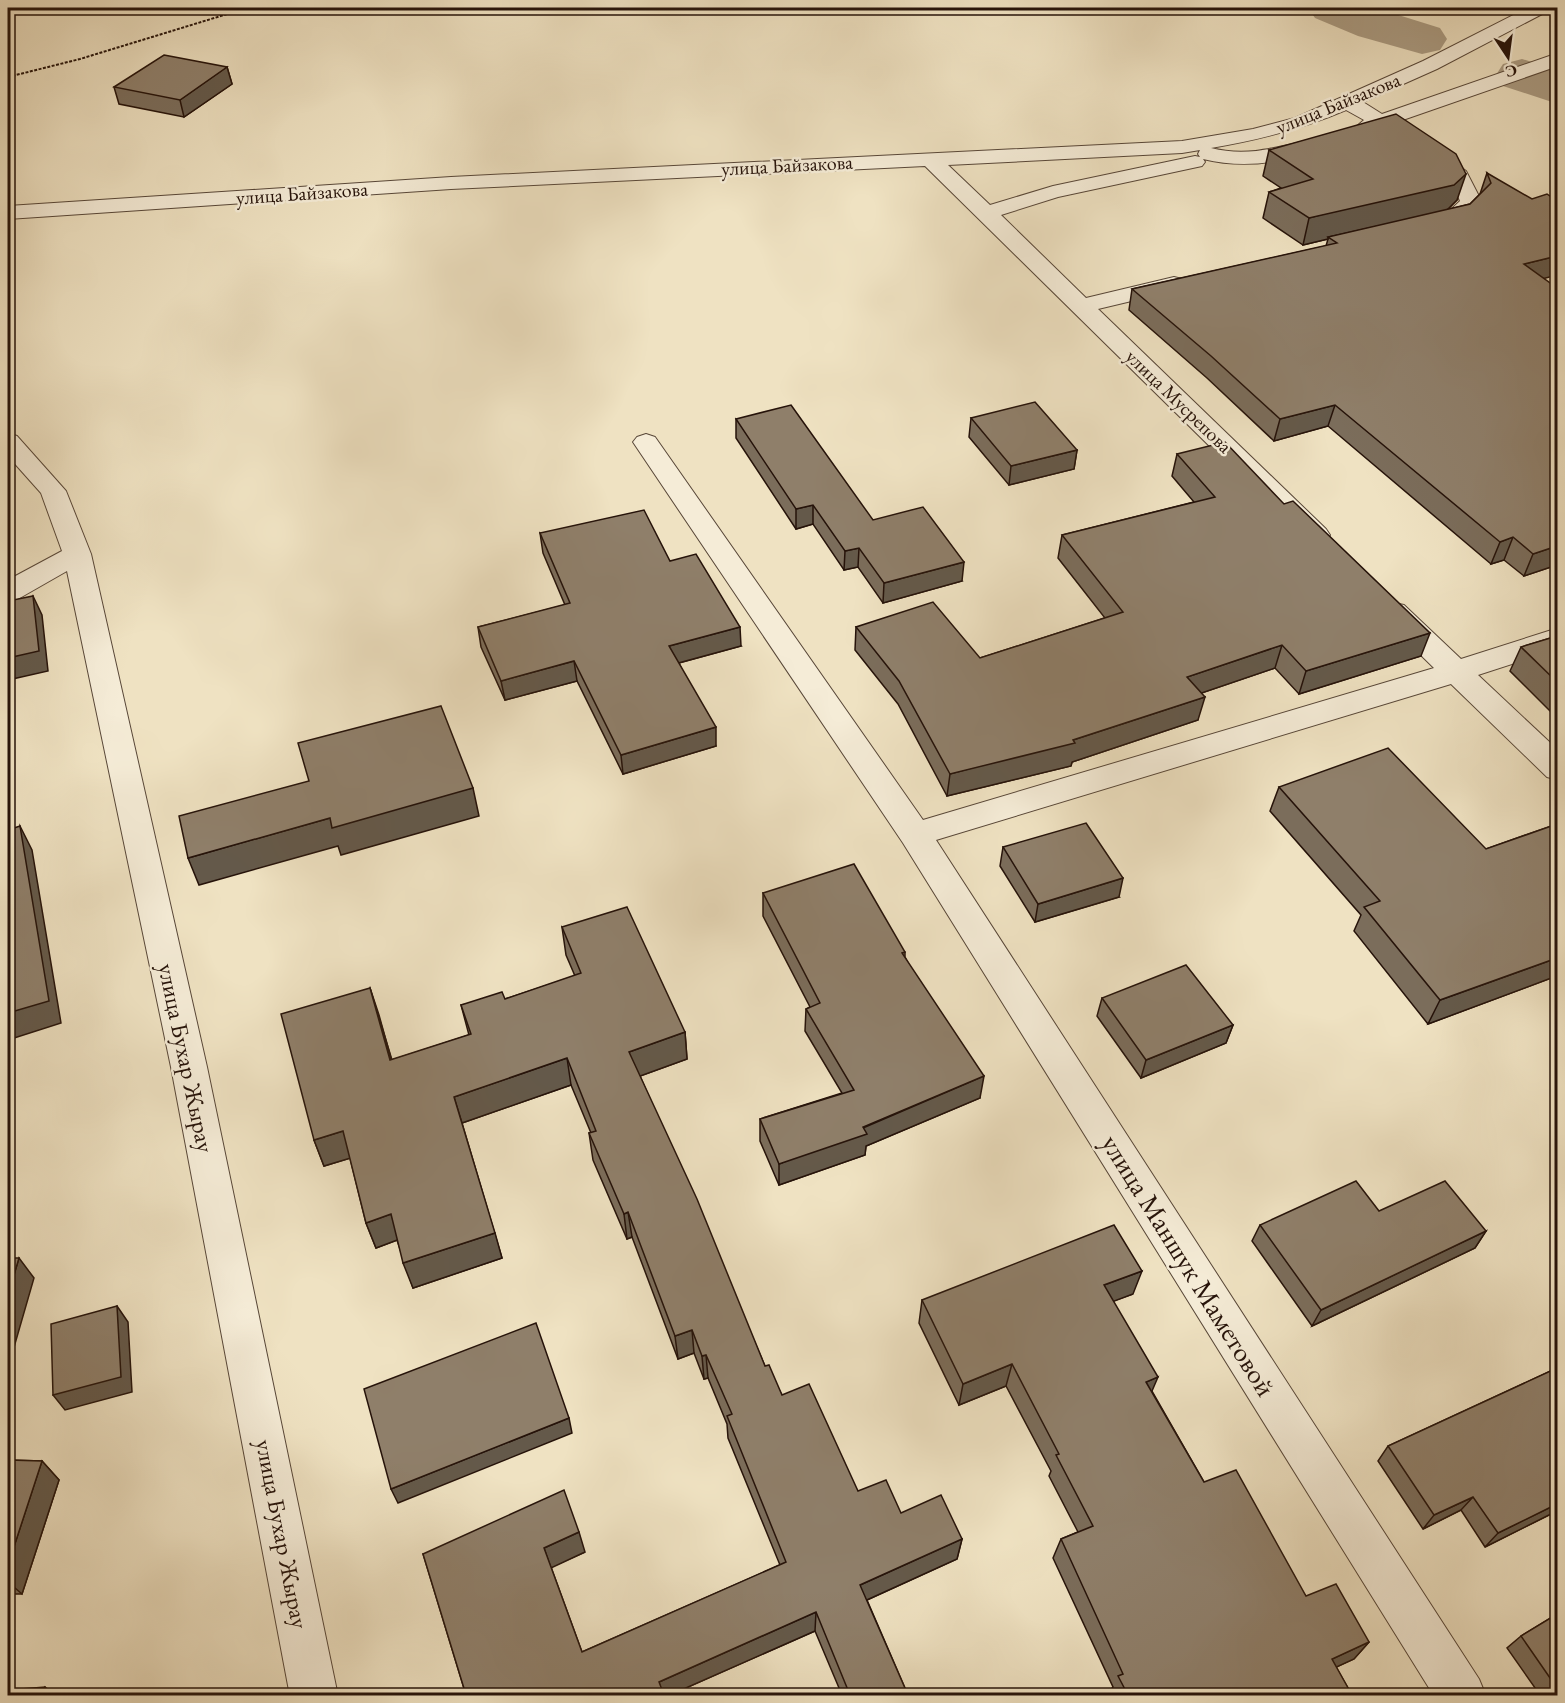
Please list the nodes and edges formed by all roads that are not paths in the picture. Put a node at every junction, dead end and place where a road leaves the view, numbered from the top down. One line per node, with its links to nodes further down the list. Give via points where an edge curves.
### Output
1 (1539, 8): 3 (street, улица Байзакова, via 1430,65)
2 (1557, 59): 4 (street)
3 (1346, 101): 4 (street); 7 (street, улица Байзакова, via 1302,122)
4 (1380, 121): 5 (street); 12 (street, via 1460,175 1471,202 1455,218)
5 (1346, 133)
6 (1324, 141): 9 (street, via 1279,157)
7 (1182, 147): 8 (street, улица Байзакова); 9 (street)
8 (929, 158): 10 (street, улица Байзакова, via 451,183); 11 (street, улица Мусрепова)
9 (1221, 158): 11 (street, via 1074,188)
10 (8, 213)
11 (986, 213): 14 (street, улица Мусрепова)
12 (1412, 229)
13 (1193, 280): 14 (street)
14 (1083, 306): 18 (street, улица Мусрепова)
15 (8, 441): 17 (street, улица Бухар Жырау, via 53,491)
16 (646, 442): 24 (street, улица Маншук Маметовой)
17 (78, 554): 19 (street); 25 (street, улица Бухар Жырау, via 191,1078)
18 (1336, 555)
19 (8, 592)
20 (1379, 597): 22 (street)
21 (1557, 638): 22 (street)
22 (1455, 672): 23 (street); 24 (street)
23 (1557, 770)
24 (915, 834): 26 (street, улица Маншук Маметовой)
25 (315, 1695)
26 (1462, 1695)

